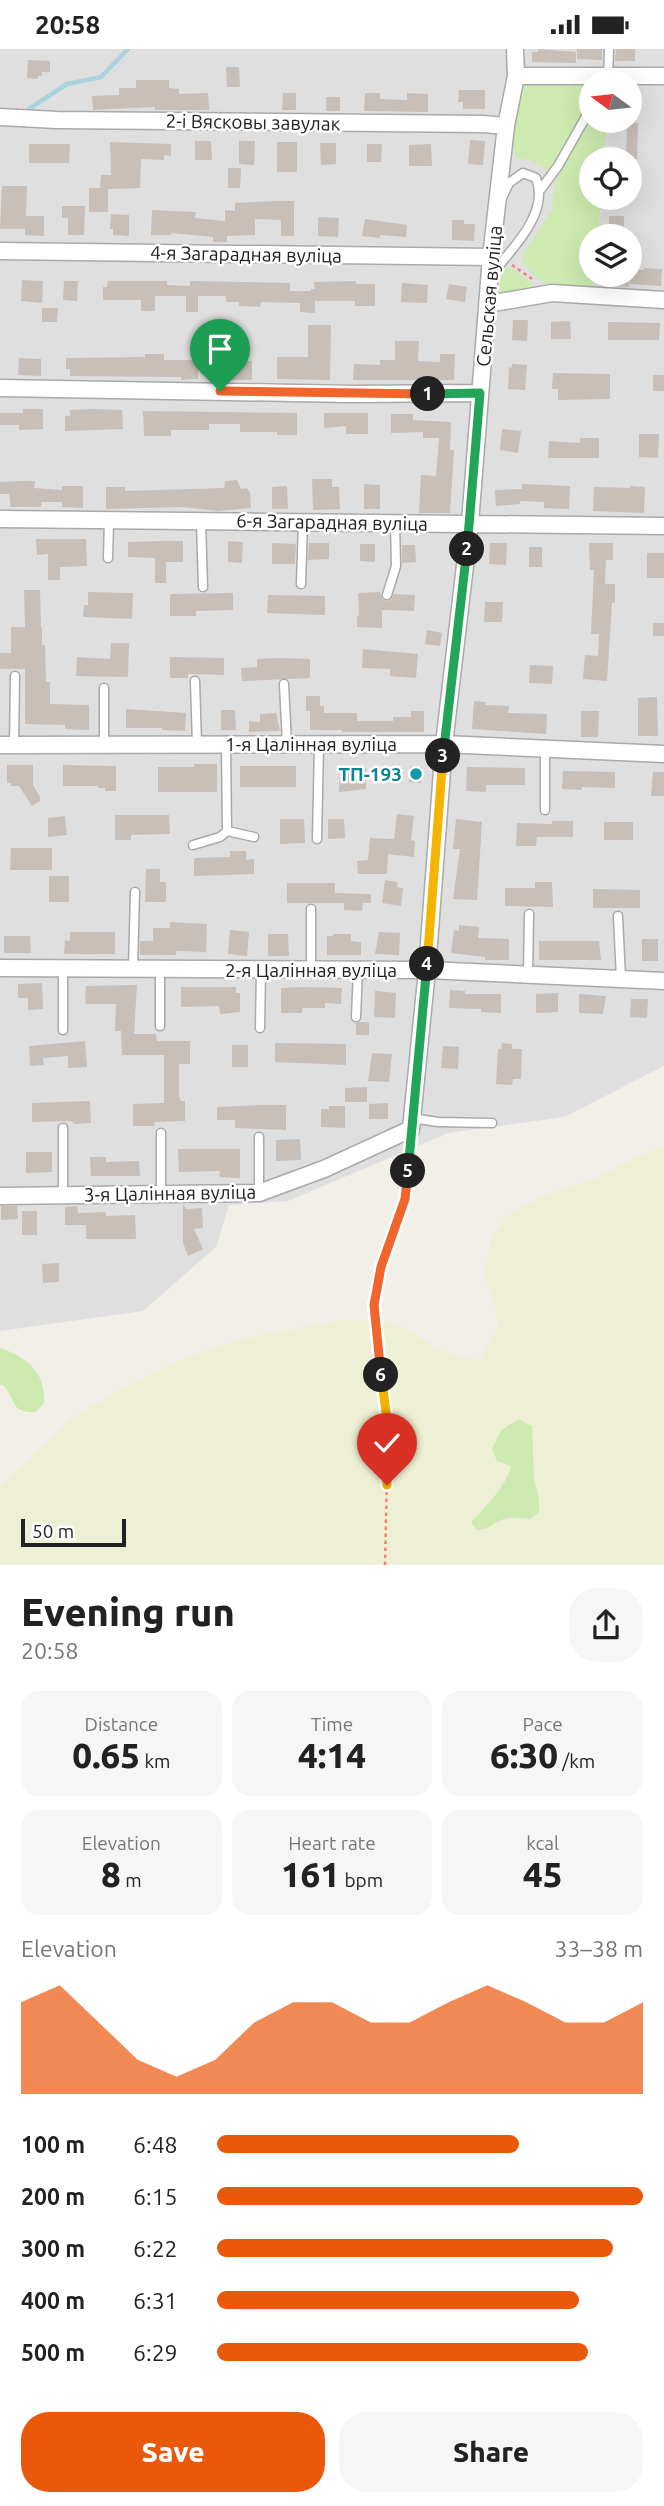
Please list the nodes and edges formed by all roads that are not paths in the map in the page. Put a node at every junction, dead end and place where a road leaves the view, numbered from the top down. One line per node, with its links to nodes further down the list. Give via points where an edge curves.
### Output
1 (515, 49): 4 (street, Сельская вуліца)
2 (609, 49): 3 (lane)
3 (607, 70)
4 (516, 76): 7 (street); 9 (street, Сельская вуліца)
5 (664, 76): 6 (street)
6 (642, 77)
7 (579, 78)
8 (0, 117): 9 (street, 2-і Вясковы завулак)
9 (506, 127): 12 (street, Сельская вуліца)
10 (579, 129): 11 (lane)
11 (541, 189): 12 (lane, via 536,178 523,173 509,183); 14 (lane, via 537,212)
12 (497, 209): 14 (street, Сельская вуліца)
13 (0, 251): 14 (street, 4-я Загарадная вуліца)
14 (498, 258): 16 (street, Сельская вуліца, via 490,277)
15 (664, 300): 16 (street, via 552,293)
16 (488, 304): 18 (street, Сельская вуліца)
17 (0, 388): 18 (street)
18 (480, 393): 24 (street, Сельская вуліца)
19 (0, 519): 20 (street, 6-я Загарадная вуліца)
20 (109, 520): 21 (street, 6-я Загарадная вуліца); 26 (lane)
21 (201, 521): 22 (street, 6-я Загарадная вуліца); 28 (lane)
22 (303, 522): 23 (street, 6-я Загарадная вуліца); 27 (lane)
23 (395, 522): 24 (street, 6-я Загарадная вуліца); 29 (lane, via 396,566)
24 (470, 523): 25 (street, 6-я Загарадная вуліца); 39 (street, Сельская вуліца)
25 (664, 526)
26 (108, 558)
27 (301, 584)
28 (203, 587)
29 (387, 595)
30 (15, 676): 40 (lane)
31 (195, 681): 35 (lane)
32 (284, 684): 37 (lane)
33 (104, 688): 34 (lane)
34 (104, 744): 35 (street, 1-я Цалінная вуліца); 40 (street, 1-я Цалінная вуліца)
35 (197, 744): 36 (street, 1-я Цалінная вуліца)
36 (226, 744): 37 (street, 1-я Цалінная вуліца); 44 (lane)
37 (287, 744): 38 (street, 1-я Цалінная вуліца)
38 (319, 744): 39 (street, 1-я Цалінная вуліца); 46 (lane)
39 (444, 744): 41 (street, 1-я Цалінная вуліца); 59 (street, Сельская вуліца)
40 (7, 745)
41 (545, 750): 42 (street, 1-я Цалінная вуліца); 43 (lane)
42 (664, 754)
43 (545, 810)
44 (227, 831): 45 (lane); 47 (lane)
45 (254, 837)
46 (317, 839)
47 (193, 845)
48 (135, 892): 54 (lane)
49 (311, 909): 57 (lane)
50 (529, 914): 60 (lane)
51 (618, 916): 61 (lane)
52 (0, 968): 53 (street, 2-я Цалінная вуліца)
53 (63, 968): 54 (street, 2-я Цалінная вуліца); 66 (lane)
54 (133, 969): 55 (street, 2-я Цалінная вуліца)
55 (160, 969): 56 (street, 2-я Цалінная вуліца); 64 (lane)
56 (261, 969): 57 (street, 2-я Цалінная вуліца); 65 (lane)
57 (311, 969): 58 (street, 2-я Цалінная вуліца)
58 (358, 970): 59 (street, 2-я Цалінная вуліца); 63 (lane)
59 (426, 970): 60 (street, 2-я Цалінная вуліца); 67 (street, Сельская вуліца)
60 (528, 975): 61 (street, 2-я Цалінная вуліца)
61 (621, 979): 62 (street, 2-я Цалінная вуліца)
62 (664, 981)
63 (356, 1017)
64 (160, 1026)
65 (260, 1028)
66 (63, 1030)
67 (411, 1123): 68 (lane); 72 (street, 3-я Цалінная вуліца, via 324,1169)
68 (492, 1123)
69 (63, 1128): 75 (lane)
70 (160, 1133): 73 (lane)
71 (259, 1137): 72 (lane)
72 (259, 1193): 73 (street, 3-я Цалінная вуліца)
73 (161, 1195): 75 (street, 3-я Цалінная вуліца)
74 (0, 1196): 75 (street, 3-я Цалінная вуліца)
75 (63, 1196)

